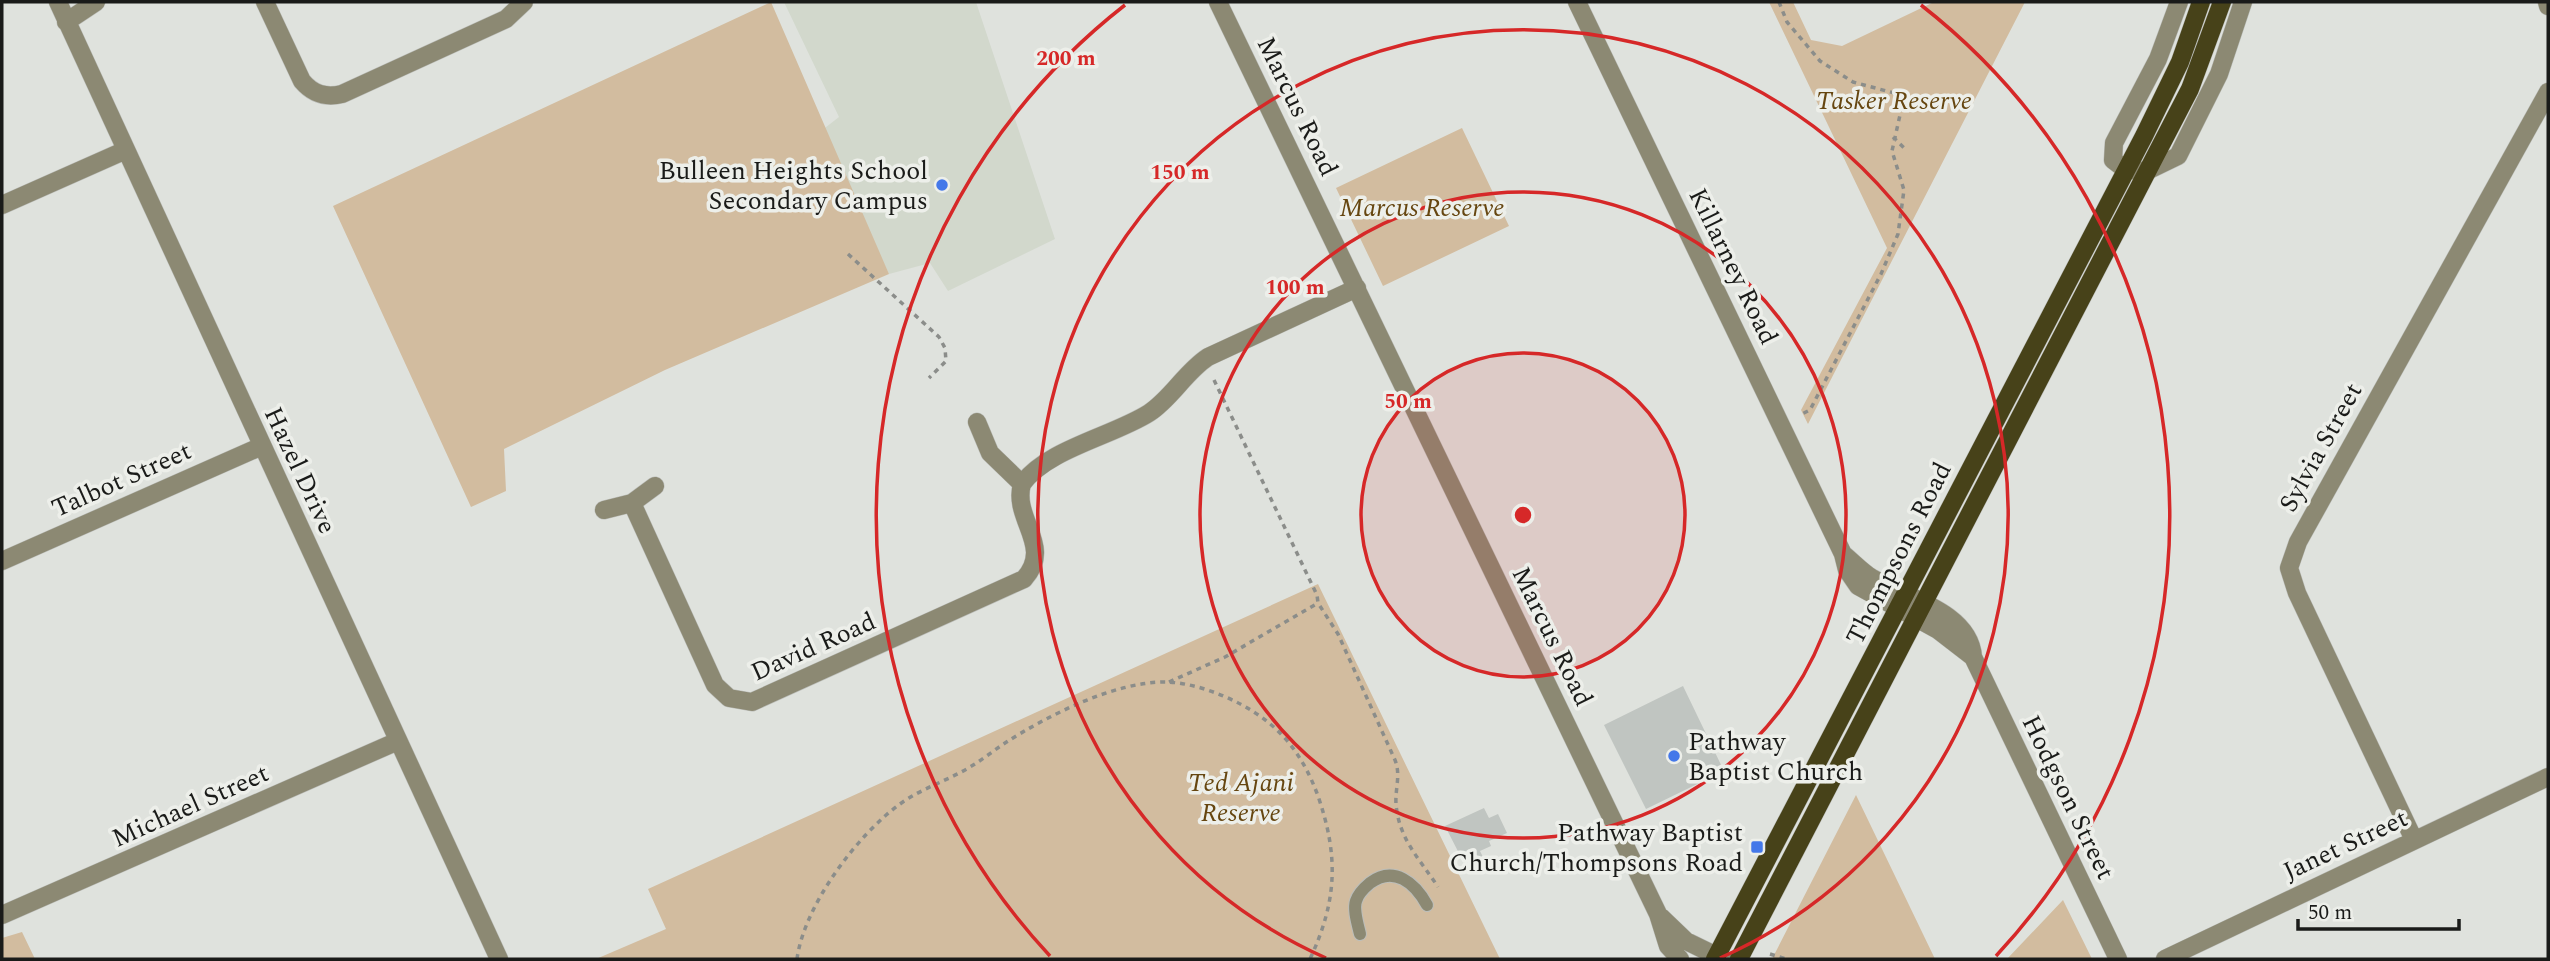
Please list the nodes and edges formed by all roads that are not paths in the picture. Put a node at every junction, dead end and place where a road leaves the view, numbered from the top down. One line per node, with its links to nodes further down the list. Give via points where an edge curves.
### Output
1 (58, 2): 11 (street, Hazel Drive)
2 (96, 2): 11 (street)
3 (265, 2): 4 (street, via 302,81 308,89 327,96 342,94 506,19)
4 (524, 2)
5 (1218, 2): 17 (street, Marcus Road)
6 (1577, 2): 25 (street, Killarney Road, via 1847,570 1858,586)
7 (2179, 2): 14 (street, via 2158,59 2114,143 2113,160)
8 (2201, 2): 14 (main road, Thompsons Road, via 2180,62)
9 (2222, 2): 15 (main road, Thompsons Road, via 2190,89)
10 (2243, 2): 15 (street, via 2218,74 2178,156)
11 (66, 22): 13 (street, Hazel Drive)
12 (2548, 92): 29 (street, Sylvia Street, via 2298,542 2289,568)
13 (126, 150): 16 (street); 19 (street, Hazel Drive)
14 (2126, 170): 15 (street); 25 (main road, Thompsons Road)
15 (2147, 172): 26 (main road, Thompsons Road)
16 (2, 205)
17 (1357, 288): 20 (street, via 1208,357 1148,414 1045,464); 32 (street, Marcus Road)
18 (977, 422): 20 (street, via 990,453)
19 (262, 446): 24 (street, Talbot Street); 27 (street, Hazel Drive)
20 (1022, 484): 22 (street, David Road, via 1020,503 1037,546 1024,579 762,699 741,703 720,692 711,677)
21 (655, 486): 22 (street)
22 (632, 503): 23 (street)
23 (604, 510)
24 (2, 561)
25 (1902, 602): 26 (street, Killarney Road); 34 (main road, Thompsons Road)
26 (1921, 612): 37 (main road, Thompsons Road); 38 (street, Hodgson Street, via 1964,629 1973,657)
27 (398, 741): 31 (street, Michael Street); 35 (street, Hazel Drive)
28 (2548, 777): 29 (street, Janet Street)
29 (2414, 841): 39 (street, Janet Street)
30 (1427, 905): 33 (lane, via 1404,877 1376,878 1355,902)
31 (2, 915)
32 (1658, 915): 34 (street, Marcus Road, via 1686,941); 36 (street, Marcus Road, via 1668,946)
33 (1360, 934)
34 (1718, 958)
35 (499, 959)
36 (1680, 959)
37 (1739, 959)
38 (2118, 959)
39 (2165, 959)

